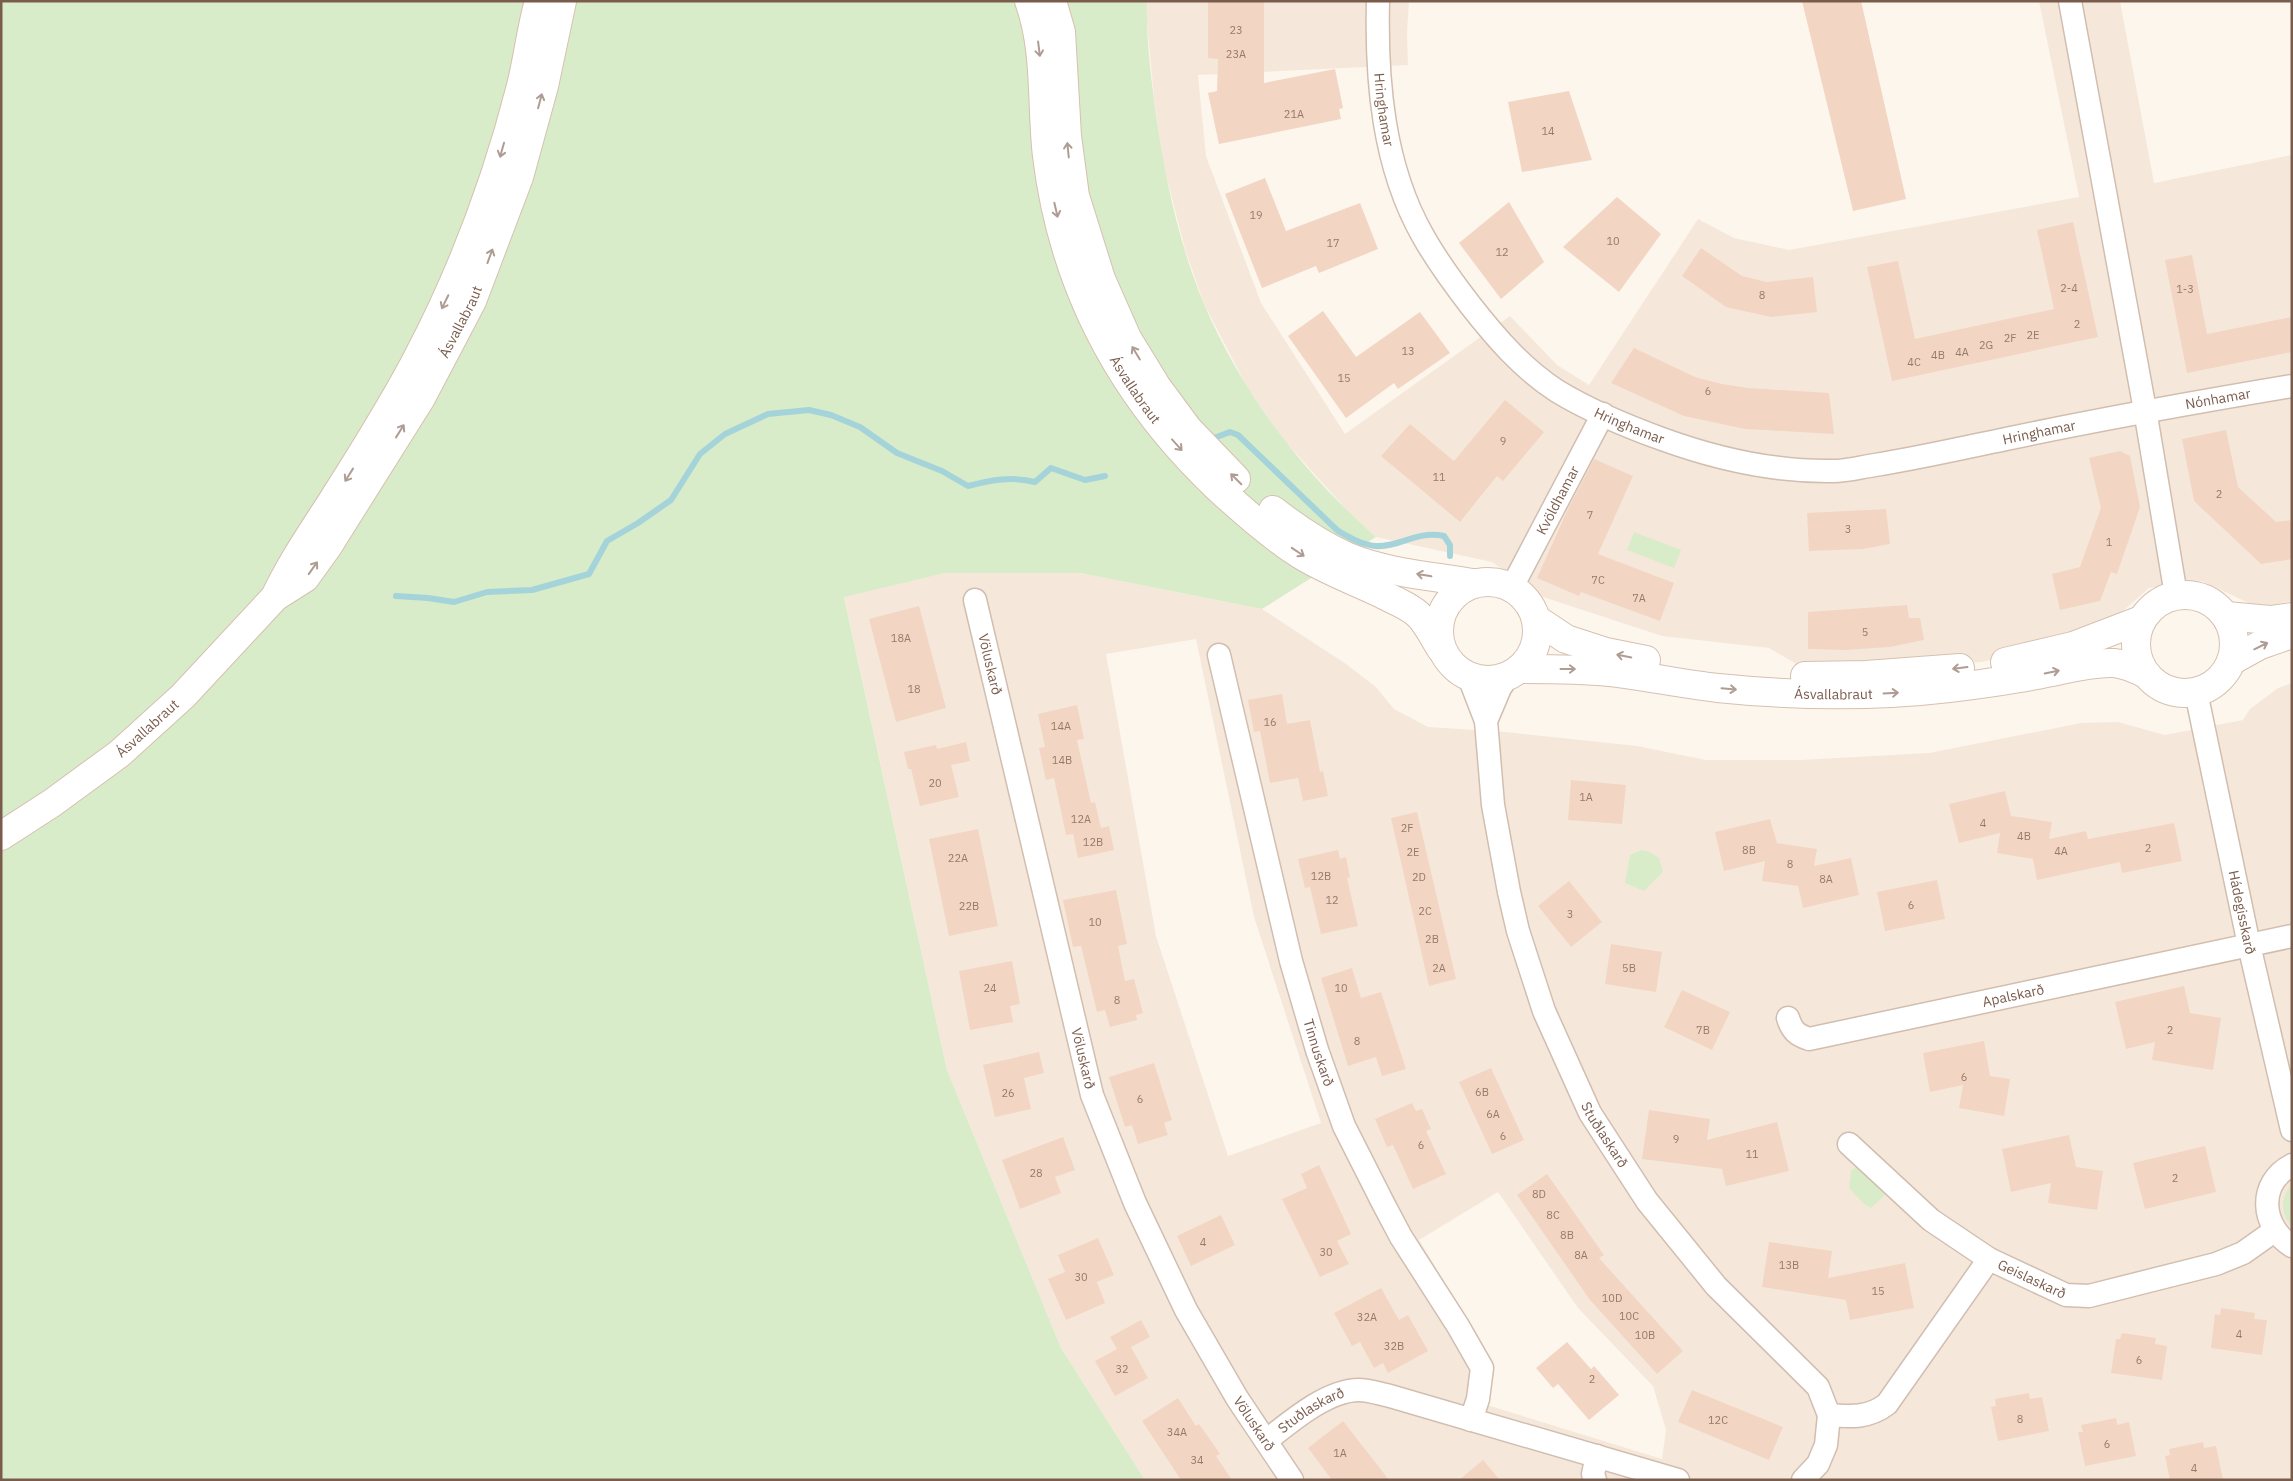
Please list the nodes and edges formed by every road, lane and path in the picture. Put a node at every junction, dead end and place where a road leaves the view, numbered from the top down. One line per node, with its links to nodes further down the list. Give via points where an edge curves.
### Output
1 (539, 1): 13 (main road, Ásvallabraut, one-way to 13, via 521,86 481,217 460,270 418,358 364,451 289,566)
2 (562, 1): 13 (main road, Ásvallabraut, one-way to 2, via 306,578 328,546 421,398 472,301 519,177 544,86)
3 (1029, 1): 20 (main road, Ásvallabraut, one-way to 20, via 1038,34 1052,196 1063,242 1101,337 1127,382 1176,445 1255,521 1301,555 1417,613)
4 (1052, 1): 10 (main road, Ásvallabraut, one-way to 4, via 1395,570 1348,557 1299,530 1253,496 1219,462 1188,429 1157,387 1127,338 1101,279 1082,222 1067,136 1061,32)
5 (1378, 1): 9 (street, Hringhamar, via 1381,95 1387,134 1402,187 1422,235 1454,285 1489,330 1526,367 1557,390)
6 (2070, 1): 8 (street)
7 (2292, 386): 8 (street, Nónhamar)
8 (2145, 410): 9 (street, Hringhamar, via 1901,461 1836,471 1769,468 1708,455 1632,429); 12 (street)
9 (1602, 414): 11 (street, Kvöldhamar)
10 (1472, 583): 11 (main road, via 1499,582); 20 (main road, via 1448,600 1440,616)
11 (1512, 587): 17 (main road, via 1523,595)
12 (2176, 595): 15 (main road, via 2204,598); 18 (main road, via 2150,608)
13 (274, 597): 28 (main road, Ásvallabraut, via 182,696 119,754)
14 (975, 600): 40 (street, Völuskarð, via 1092,1095 1135,1203 1173,1285 1209,1353)
15 (2226, 616): 16 (main road, via 2270,620); 22 (main road, via 2233,630)
16 (2292, 617)
17 (1536, 619): 18 (main road, Ásvallabraut, one-way to 17, via 2073,646 2019,660 1945,670 1800,676 1701,668 1606,652 1566,640); 23 (main road, via 1535,646 1528,659)
18 (2142, 620): 24 (main road, via 2136,633 2136,648)
19 (2292, 634): 22 (main road, one-way to 19, via 2260,645)
20 (1441, 648): 25 (main road, via 1457,670)
21 (1219, 655): 39 (street, Tinnuskarð, via 1292,961 1317,1050 1344,1126 1382,1203 1482,1368 1478,1399)
22 (2232, 661): 26 (main road, via 2223,676)
23 (1513, 673): 24 (main road, Ásvallabraut, one-way to 24, via 1576,669 1717,688 1784,694 1854,695 1968,686 2085,665 2114,663); 25 (main road, via 1495,680); 27 (street, Stuðlaskarð, via 1500,688)
24 (2146, 674): 26 (main road, via 2168,690)
25 (1468, 677): 27 (street, Stuðlaskarð)
26 (2196, 692): 30 (street, Hádegisskarð)
27 (1486, 721): 38 (street, Stuðlaskarð, via 1500,851 1518,931 1544,1011 1590,1113 1631,1179 1680,1244 1716,1286 1813,1380)
28 (1, 836)
29 (2292, 936): 30 (street, Apalskarð)
30 (2249, 945): 31 (street, Apalskarð, via 1809,1039 1798,1035); 32 (street, Hádegisskarð)
31 (1788, 1018)
32 (2292, 1130)
33 (1849, 1144): 37 (street, Geislaskarð, via 1931,1220)
34 (2292, 1165): 35 (street, via 2281,1173 2269,1190 2267,1211)
35 (2274, 1231): 36 (street); 37 (street, Geislaskarð, via 2243,1253 2216,1264 2089,1296 2055,1291)
36 (2292, 1246)
37 (1989, 1259): 38 (street, via 1887,1404 1863,1416)
38 (1829, 1415): 45 (street, Stuðlaskarð, via 1823,1455)
39 (1471, 1420): 40 (street, Stuðlaskarð, via 1390,1396 1347,1391 1313,1408); 41 (street, Stuðlaskarð)
40 (1266, 1441): 42 (street, Völuskarð)
41 (1597, 1456): 43 (street); 44 (street, Stuðlaskarð)
42 (1292, 1480)
43 (1595, 1480)
44 (1678, 1480)
45 (1803, 1480)

